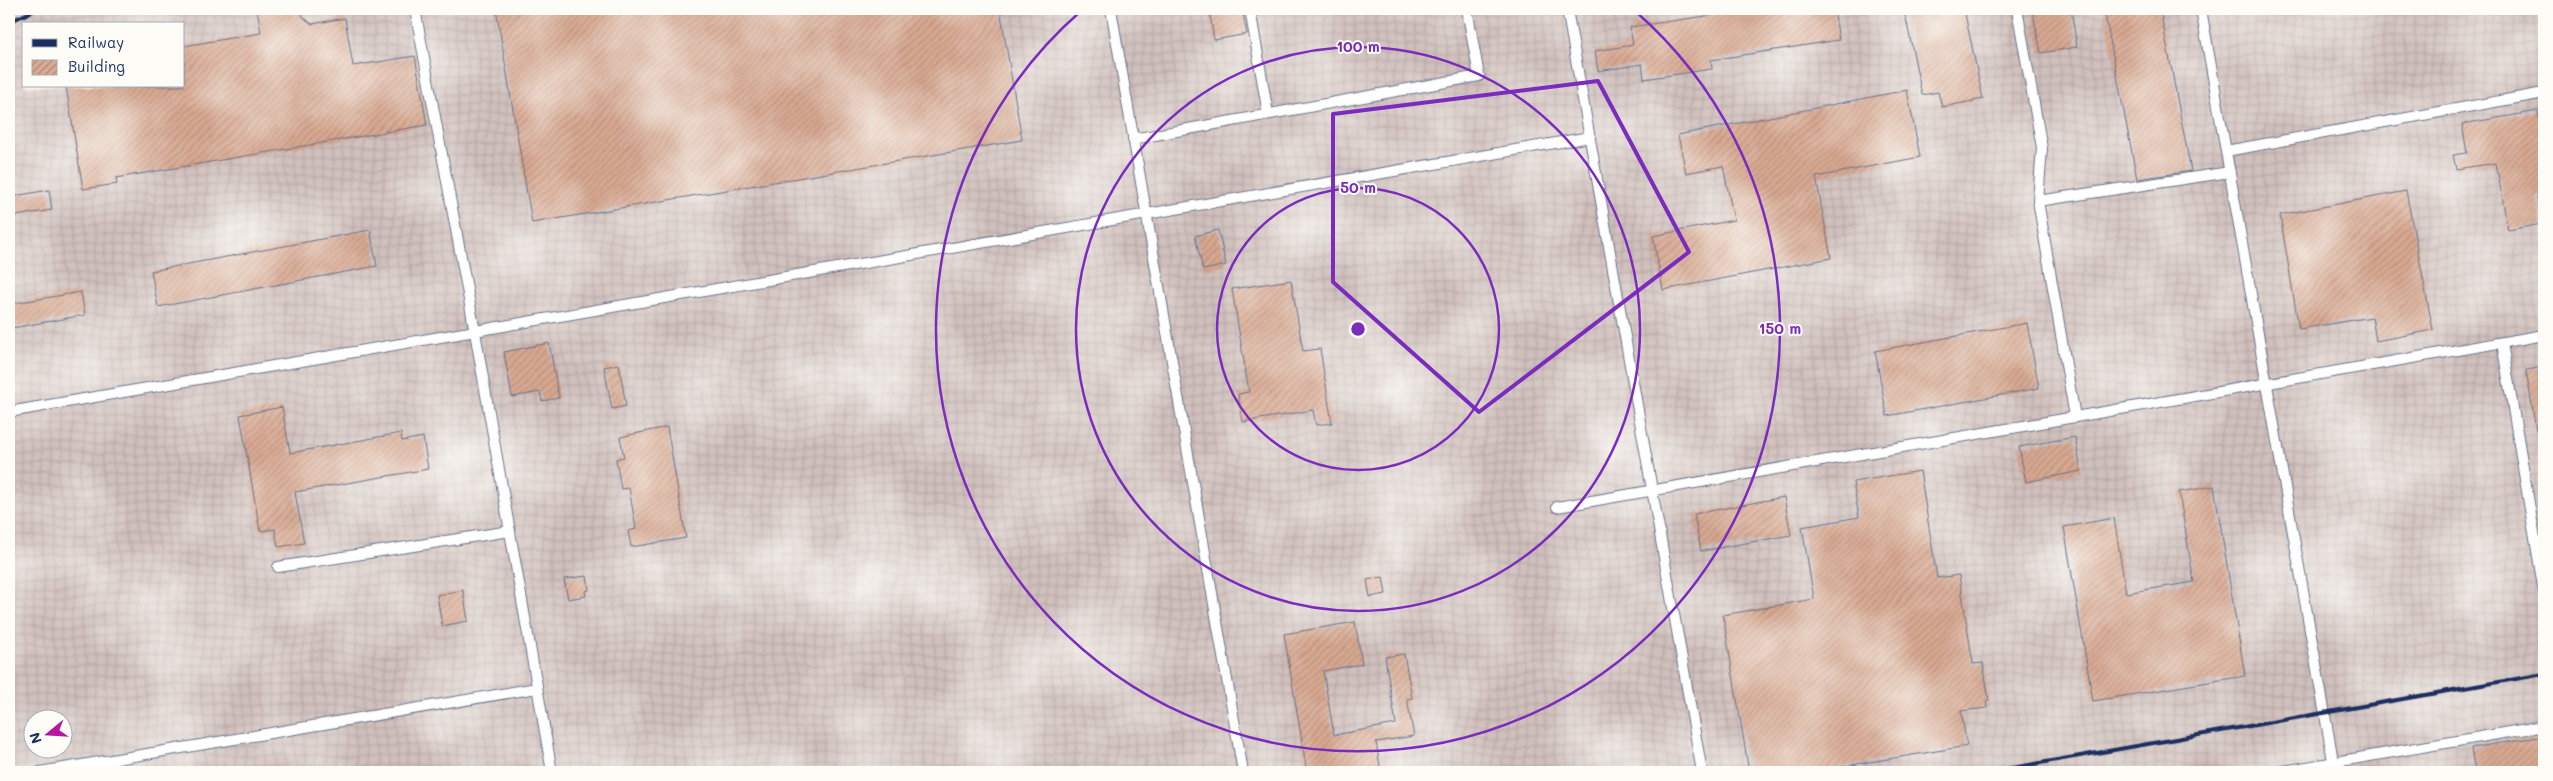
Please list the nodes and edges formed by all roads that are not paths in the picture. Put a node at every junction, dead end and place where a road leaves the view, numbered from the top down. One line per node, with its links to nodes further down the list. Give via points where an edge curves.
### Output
1 (415, 9): 16 (lane)
2 (1111, 9): 11 (lane)
3 (1250, 9): 9 (lane)
4 (1467, 9): 9 (lane, via 1479,76)
5 (1567, 9): 10 (lane)
6 (2017, 9): 14 (lane, via 2042,148)
7 (2201, 9): 12 (lane)
8 (2544, 93): 12 (lane)
9 (1268, 114): 11 (lane)
10 (1590, 137): 15 (lane); 22 (lane)
11 (1133, 139): 15 (lane)
12 (2226, 151): 13 (lane)
13 (2230, 172): 14 (lane); 19 (lane)
14 (2038, 201): 21 (lane)
15 (1146, 214): 16 (lane); 32 (lane)
16 (475, 332): 20 (lane); 24 (lane)
17 (2544, 335): 18 (lane)
18 (2502, 342): 19 (lane); 26 (lane)
19 (2267, 384): 21 (lane); 29 (lane)
20 (9, 412)
21 (2075, 417): 22 (lane)
22 (1652, 489): 23 (lane); 33 (lane)
23 (1557, 507)
24 (510, 531): 25 (lane); 27 (lane)
25 (278, 567)
26 (2544, 592)
27 (537, 688): 30 (lane); 31 (lane)
28 (2544, 726): 29 (lane)
29 (2335, 767): 34 (lane)
30 (40, 772)
31 (552, 772)
32 (1243, 772)
33 (1702, 772)
34 (2277, 772)

